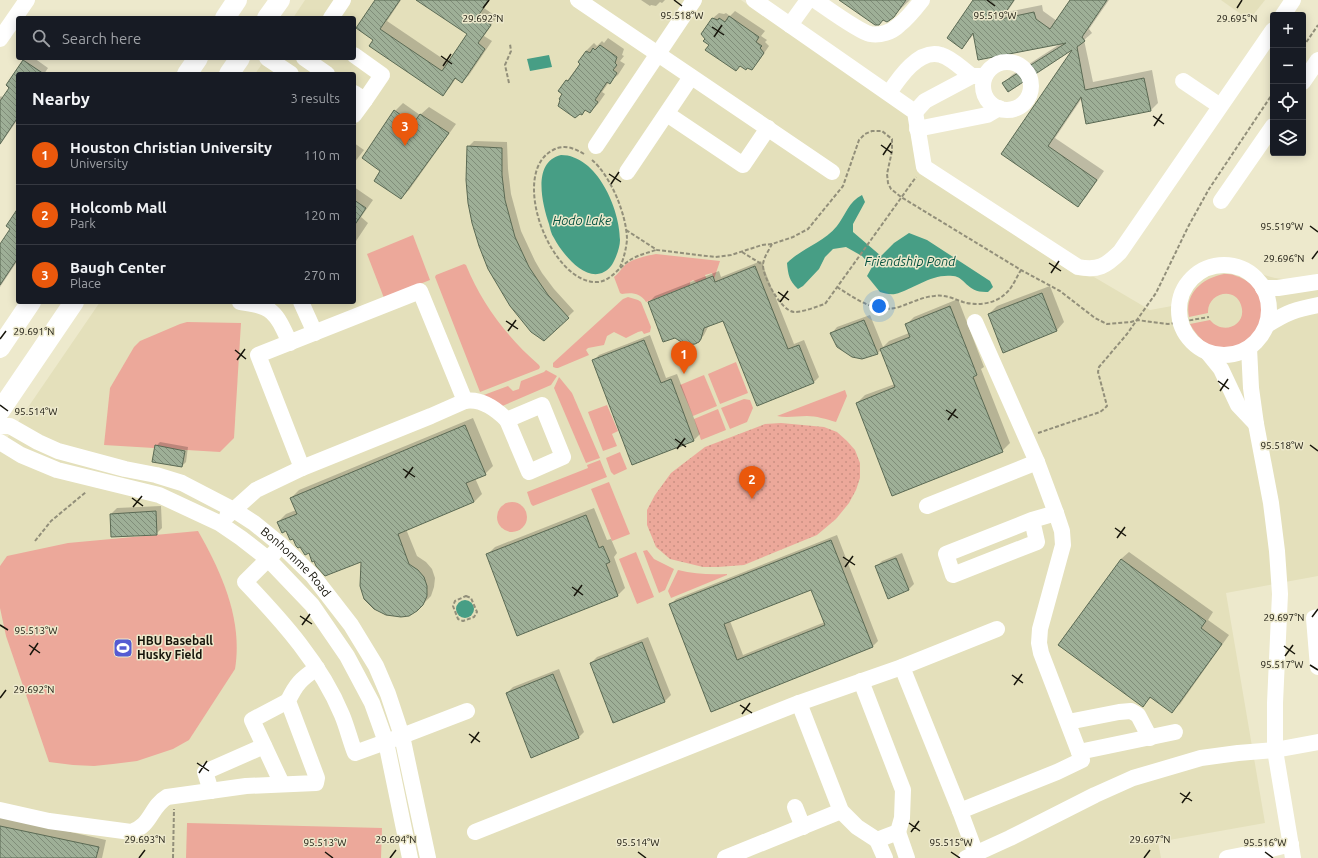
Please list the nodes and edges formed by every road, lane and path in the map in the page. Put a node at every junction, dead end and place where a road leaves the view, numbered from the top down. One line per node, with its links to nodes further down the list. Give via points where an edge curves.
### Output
1 (26, 0): 19 (street)
2 (238, 0): 13 (main road)
3 (280, 0): 14 (main road)
4 (343, 0): 15 (street)
5 (578, 0): 22 (street)
6 (694, 0): 22 (street)
7 (754, 0): 16 (street)
8 (808, 0): 16 (street)
9 (815, 0): 10 (street, via 862,31 881,34 899,26)
10 (922, 0)
11 (1293, 0): 12 (street)
12 (1285, 12)
13 (226, 16)
14 (268, 16)
15 (332, 16)
16 (790, 25): 40 (street)
17 (1318, 25): 20 (path)
18 (1270, 34): 43 (street)
19 (0, 39)
20 (1306, 43)
21 (510, 44): 39 (path, via 511,51 505,65)
22 (658, 54): 36 (street); 51 (street)
23 (356, 56): 41 (street, via 382,75)
24 (197, 60): 30 (main road)
25 (239, 60): 31 (main road)
26 (270, 60): 32 (street)
27 (302, 60): 33 (street)
28 (307, 60): 34 (street)
29 (1318, 60): 37 (street)
30 (188, 72)
31 (230, 72)
32 (288, 72)
33 (293, 72)
34 (324, 72)
35 (979, 76): 40 (street, via 941,54 933,54 910,66); 45 (street, via 984,84 987,99); 45 (street, via 996,65 1011,62 1019,65 1030,76 1027,100 1014,109); 46 (street, via 925,101)
36 (691, 77): 47 (street); 48 (street)
37 (1306, 78)
38 (1183, 81): 43 (street)
39 (509, 83)
40 (888, 93): 46 (street)
41 (359, 96): 44 (street)
42 (1270, 98): 73 (path, via 1209,189 1156,293)
43 (1220, 106): 52 (street, via 1120,252 1113,259 1094,269 1078,268)
44 (356, 107)
45 (999, 108): 49 (street, via 986,115)
46 (915, 112): 49 (street)
47 (667, 114): 48 (street, via 743,165); 53 (street)
48 (768, 128): 54 (street)
49 (917, 128): 52 (street)
50 (1270, 130): 56 (street)
51 (590, 153): 57 (path, via 607,177 621,209); 62 (path, via 566,146 554,149 543,158 538,165 534,181 538,215 552,252 578,277 587,281 604,281)
52 (924, 167): 55 (path)
53 (627, 172)
54 (832, 172)
55 (901, 197): 58 (path, via 888,183 892,139 882,131 872,131 859,140 843,186 808,229); 63 (path); 65 (path)
56 (1221, 201)
57 (626, 230): 59 (path); 62 (path, via 627,240)
58 (772, 244): 60 (path, via 762,244); 61 (path)
59 (657, 250): 60 (path, via 715,257); 62 (path, via 631,259)
60 (742, 252): 61 (path)
61 (763, 264): 65 (path, via 780,303 793,312 825,304)
62 (620, 267)
63 (1021, 270): 65 (path, via 1004,296 978,304 965,303 945,295 898,307 876,308); 73 (path, via 1060,291 1107,324)
64 (1318, 282): 66 (street)
65 (837, 287)
66 (1263, 288): 75 (street, via 1259,280 1246,270 1232,265 1216,266 1201,271 1189,282 1182,294); 76 (street, via 1270,309)
67 (31, 304): 79 (main road)
68 (73, 304): 83 (main road)
69 (254, 304): 78 (street, via 261,305 276,316)
70 (302, 304): 77 (street)
71 (1318, 305): 76 (street, via 1285,314)
72 (1209, 317): 75 (path)
73 (1137, 320): 75 (path, via 1168,324); 87 (path, via 1099,367 1107,406)
74 (974, 322): 87 (street)
75 (1180, 322): 81 (street, via 1186,335 1196,346)
76 (1267, 325): 80 (street, via 1260,339)
77 (315, 333): 78 (street); 82 (street, via 420,291)
78 (290, 343): 90 (street, via 258,355)
79 (0, 348)
80 (1249, 348): 81 (street, via 1236,354 1222,356); 85 (street)
81 (1208, 353): 85 (street, via 1221,369 1238,405)
82 (465, 401): 84 (street, via 477,401); 90 (street)
83 (0, 411)
84 (507, 420)
85 (1256, 424): 117 (street, via 1272,503 1280,594)
86 (0, 426): 93 (street, Bonhomme Road, via 10,426 58,451 182,483)
87 (1026, 437): 89 (street)
88 (0, 442): 91 (street, Bonhomme Road, via 57,470)
89 (1037, 462): 92 (street); 94 (street)
90 (302, 468): 93 (street, via 256,490)
91 (93, 480): 96 (street, Bonhomme Road, via 159,495); 97 (path, via 90,489 51,521)
92 (927, 506)
93 (234, 510): 96 (street); 98 (street, Bonhomme Road)
94 (1056, 513): 95 (street); 110 (street, via 1062,531 1062,545 1040,629 1039,643)
95 (1032, 520): 95 (street, via 946,554 954,575 1037,542)
96 (218, 523): 99 (street, Bonhomme Road)
97 (35, 541)
98 (281, 545): 99 (street); 112 (street, Bonhomme Road, via 312,576 351,625 379,673)
99 (268, 559): 105 (street, via 245,582 276,614); 114 (street, Bonhomme Road, via 312,605 347,656 372,703)
100 (471, 598): 100 (path, via 477,612 474,617 463,621 458,619 453,606 455,600 466,596)
101 (1318, 617): 104 (street, via 1314,618)
102 (997, 629): 103 (street)
103 (902, 667): 106 (street); 125 (street)
104 (1318, 667)
105 (317, 668): 107 (street, via 302,678); 114 (street, via 342,714 355,753)
106 (861, 681): 108 (street); 128 (street, via 903,790 902,818)
107 (288, 701): 116 (street, via 252,720); 119 (street, via 317,778 316,783)
108 (799, 704): 124 (street); 127 (street)
109 (466, 711): 112 (street)
110 (1068, 722): 113 (street, via 1131,710 1138,715); 118 (street)
111 (1175, 732): 113 (street)
112 (402, 736): 114 (street); 135 (street, Bonhomme Road)
113 (1150, 738): 118 (street)
114 (386, 742): 134 (street, Bonhomme Road)
115 (1318, 742): 117 (street)
116 (264, 746): 119 (street); 120 (street, via 205,772)
117 (1275, 750): 130 (street); 131 (street, via 1201,758 1133,778)
118 (1079, 752): 125 (street, via 1082,760)
119 (282, 784): 120 (street)
120 (212, 790): 121 (street)
121 (174, 796): 123 (street, via 160,801 145,824 131,832 49,821); 133 (path)
122 (795, 807): 126 (street)
123 (0, 810)
124 (841, 811): 126 (street); 129 (street, via 857,827)
125 (960, 811): 131 (street)
126 (802, 827): 136 (street)
127 (475, 832)
128 (898, 832): 129 (street); 138 (street)
129 (878, 840): 137 (street)
130 (1292, 851): 132 (street)
131 (971, 856)
132 (1245, 856)
133 (173, 858)
134 (410, 858)
135 (428, 858)
136 (725, 858)
137 (885, 858)
138 (907, 858)

